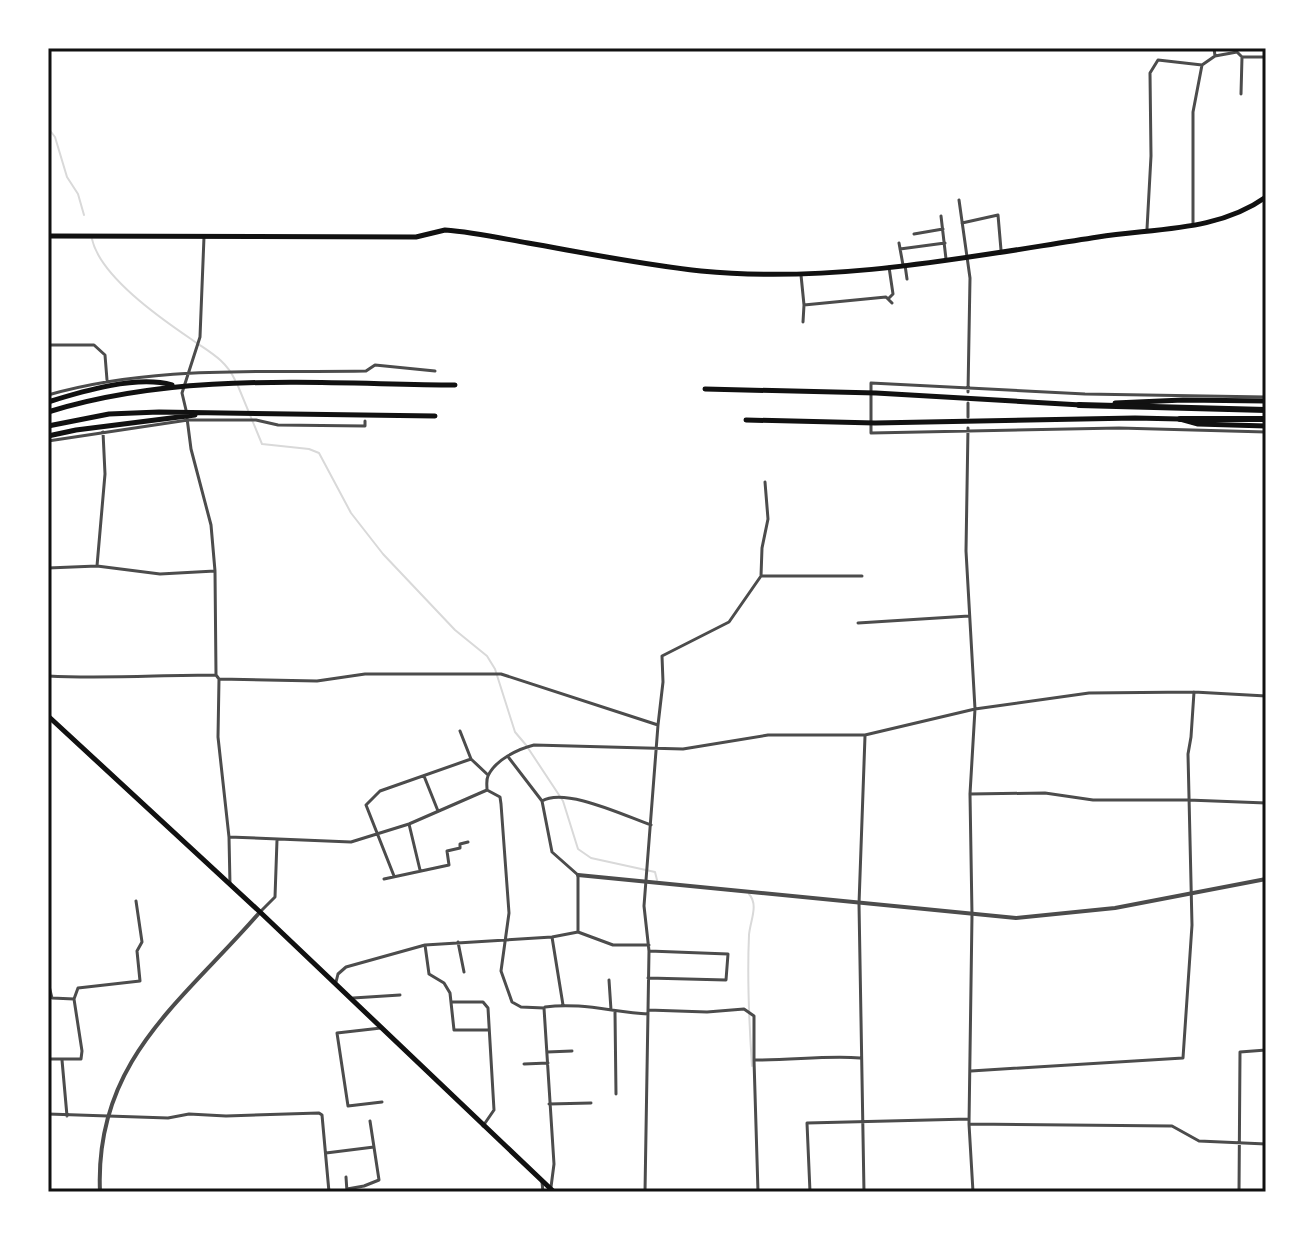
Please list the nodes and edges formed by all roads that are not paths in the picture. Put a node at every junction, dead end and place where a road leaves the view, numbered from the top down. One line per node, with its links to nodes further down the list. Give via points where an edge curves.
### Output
1 (1214, 48): 3 (street)
2 (1238, 50): 3 (street); 4 (street)
3 (1215, 56): 6 (street)
4 (1242, 57): 5 (street); 7 (street)
5 (1266, 57)
6 (1202, 65): 12 (street, via 1193,112); 14 (street, via 1158,60 1150,73)
7 (1241, 94)
8 (1266, 197): 12 (main road, via 1214,222)
9 (959, 200): 11 (street)
10 (941, 216): 13 (street)
11 (962, 223): 21 (street, via 998,215); 22 (street)
12 (1193, 226): 14 (main road)
13 (943, 229): 15 (street); 19 (street)
14 (1147, 229): 21 (main road)
15 (914, 234)
16 (48, 236): 17 (main road)
17 (204, 236): 26 (main road, via 416,237 445,230 701,271); 33 (street, via 200,337)
18 (899, 243): 20 (street)
19 (945, 243): 20 (street); 23 (street)
20 (900, 249): 24 (street)
21 (1001, 251): 22 (main road)
22 (968, 257): 23 (main road); 39 (street)
23 (946, 259): 24 (main road)
24 (904, 265): 25 (main road); 27 (street)
25 (889, 267): 26 (main road); 28 (street, via 890,301 886,297)
26 (801, 275): 28 (street)
27 (907, 279)
28 (804, 305): 29 (street)
29 (803, 322)
30 (48, 345): 35 (street, via 94,345 105,355)
31 (366, 371): 32 (street, via 375,365); 33 (street); 34 (street)
32 (435, 371)
33 (189, 372): 35 (street); 53 (street, via 182,393)
34 (366, 378)
35 (107, 380): 40 (street)
36 (455, 385): 37 (main road)
37 (177, 386): 42 (main road, via 159,381 114,386); 48 (main road)
38 (705, 389): 45 (main road)
39 (968, 390): 41 (street); 59 (street, via 871,383 871,433)
40 (48, 395)
41 (1266, 399): 44 (main road)
42 (48, 402)
43 (968, 403): 50 (street)
44 (1198, 404): 45 (highway); 46 (highway)
45 (1079, 405)
46 (1266, 410)
47 (224, 411): 49 (main road); 57 (main road, via 109,414); 61 (main road)
48 (48, 412)
49 (435, 416)
50 (968, 417)
51 (1180, 419): 54 (main road); 55 (highway)
52 (1266, 419): 55 (highway)
53 (188, 420): 56 (street); 60 (street); 65 (street, via 208,508)
54 (746, 420)
55 (1198, 421): 58 (main road)
56 (365, 424)
57 (48, 426)
58 (1266, 429): 59 (street)
59 (968, 430): 68 (street)
60 (103, 432): 61 (street); 63 (street)
61 (48, 438)
62 (765, 482): 66 (street, via 768,519)
63 (97, 566): 64 (street); 65 (street, via 160,574)
64 (48, 568)
65 (215, 571): 71 (street)
66 (761, 576): 67 (street); 76 (street, via 729,622 662,656)
67 (862, 576)
68 (969, 616): 69 (street); 74 (street)
69 (858, 623)
70 (48, 676): 71 (street)
71 (217, 677): 76 (street, via 317,681 365,674 501,674); 93 (street)
72 (1194, 692): 73 (street); 74 (street, via 1089,693); 86 (street)
73 (1266, 696)
74 (975, 709): 78 (street); 85 (street)
75 (48, 716): 102 (main road)
76 (658, 725): 79 (street)
77 (460, 731): 81 (street)
78 (865, 735): 79 (street, via 768,735); 105 (street)
79 (657, 749): 80 (street, via 545,744); 91 (street)
80 (508, 757): 82 (street); 87 (street)
81 (471, 759): 82 (street); 83 (street)
82 (488, 775): 84 (street)
83 (424, 776): 89 (street); 92 (street, via 380,791 366,805)
84 (487, 790): 89 (street); 110 (street, via 500,797 509,913)
85 (970, 794): 86 (street); 107 (street)
86 (1188, 800): 88 (street); 103 (street)
87 (542, 801): 91 (street, via 565,796); 97 (street, via 552,852)
88 (1266, 803)
89 (438, 811): 90 (street)
90 (409, 824): 92 (street); 96 (street)
91 (651, 825): 101 (street)
92 (377, 834): 94 (street, via 351,842); 98 (street)
93 (229, 837): 94 (street); 102 (street)
94 (277, 840): 106 (street, via 275,897)
95 (468, 842): 96 (street, via 447,851 449,865)
96 (420, 870): 98 (street)
97 (578, 875): 101 (street); 108 (street)
98 (394, 876): 99 (street)
99 (384, 879)
100 (1266, 879): 103 (street)
101 (647, 882): 105 (street); 113 (street)
102 (230, 885): 106 (main road)
103 (1192, 893): 107 (street, via 1067,915); 139 (street, via 1183,1058)
104 (136, 901): 122 (street, via 140,981 78,988)
105 (859, 904): 107 (street); 133 (street)
106 (260, 912): 119 (main road); 146 (street, via 163,1015 125,1073)
107 (972, 915): 139 (street)
108 (578, 932): 109 (street); 113 (street, via 613,945)
109 (552, 937): 110 (street); 124 (street)
110 (505, 938): 111 (street); 125 (street, via 501,971 512,1002)
111 (458, 942): 112 (street); 115 (street)
112 (425, 945): 119 (street, via 346,967); 123 (street, via 429,974 446,986)
113 (649, 945): 114 (street)
114 (649, 951): 116 (street); 116 (street, via 728,954 726,980)
115 (464, 972)
116 (648, 978): 127 (street)
117 (609, 980): 126 (street)
118 (48, 982): 122 (street, via 52,998)
119 (335, 985): 121 (main road)
120 (400, 995): 121 (street)
121 (349, 998): 128 (main road)
122 (74, 999): 135 (street, via 81,1059)
123 (451, 1002): 129 (street, via 486,1004); 129 (street, via 454,1030)
124 (563, 1005): 125 (street); 126 (street)
125 (544, 1008): 132 (street)
126 (613, 1011): 127 (street); 140 (street)
127 (648, 1012): 136 (street, via 744,1009 754,1016); 162 (street)
128 (381, 1028): 141 (street, via 337,1033 348,1106); 150 (main road)
129 (489, 1030): 150 (street, via 494,1110)
130 (1266, 1050): 151 (street, via 1240,1052)
131 (572, 1051): 132 (street)
132 (547, 1052): 137 (street)
133 (860, 1058): 136 (street); 148 (street)
134 (48, 1059): 135 (street)
135 (62, 1059): 145 (street)
136 (754, 1060): 163 (street)
137 (548, 1063): 138 (street); 143 (street)
138 (524, 1064)
139 (971, 1071): 149 (street)
140 (616, 1094)
141 (382, 1102)
142 (591, 1103): 143 (street)
143 (549, 1104): 158 (street)
144 (48, 1114): 145 (street)
145 (67, 1116): 146 (street)
146 (109, 1116): 154 (street, via 319,1113); 159 (street)
147 (370, 1121): 153 (street)
148 (861, 1121): 149 (street); 164 (street, via 807,1123); 165 (street)
149 (969, 1121): 151 (street, via 1172,1126 1199,1141); 166 (street)
150 (483, 1126): 156 (main road)
151 (1241, 1144): 152 (street); 167 (street)
152 (1266, 1144)
153 (374, 1147): 154 (street); 157 (street, via 379,1180)
154 (326, 1153): 160 (street)
155 (346, 1177): 157 (street)
156 (542, 1182): 158 (main road); 161 (street)
157 (347, 1191)
158 (553, 1191)
159 (100, 1192)
160 (329, 1192)
161 (543, 1192)
162 (645, 1192)
163 (758, 1192)
164 (810, 1192)
165 (864, 1192)
166 (973, 1192)
167 (1239, 1192)

